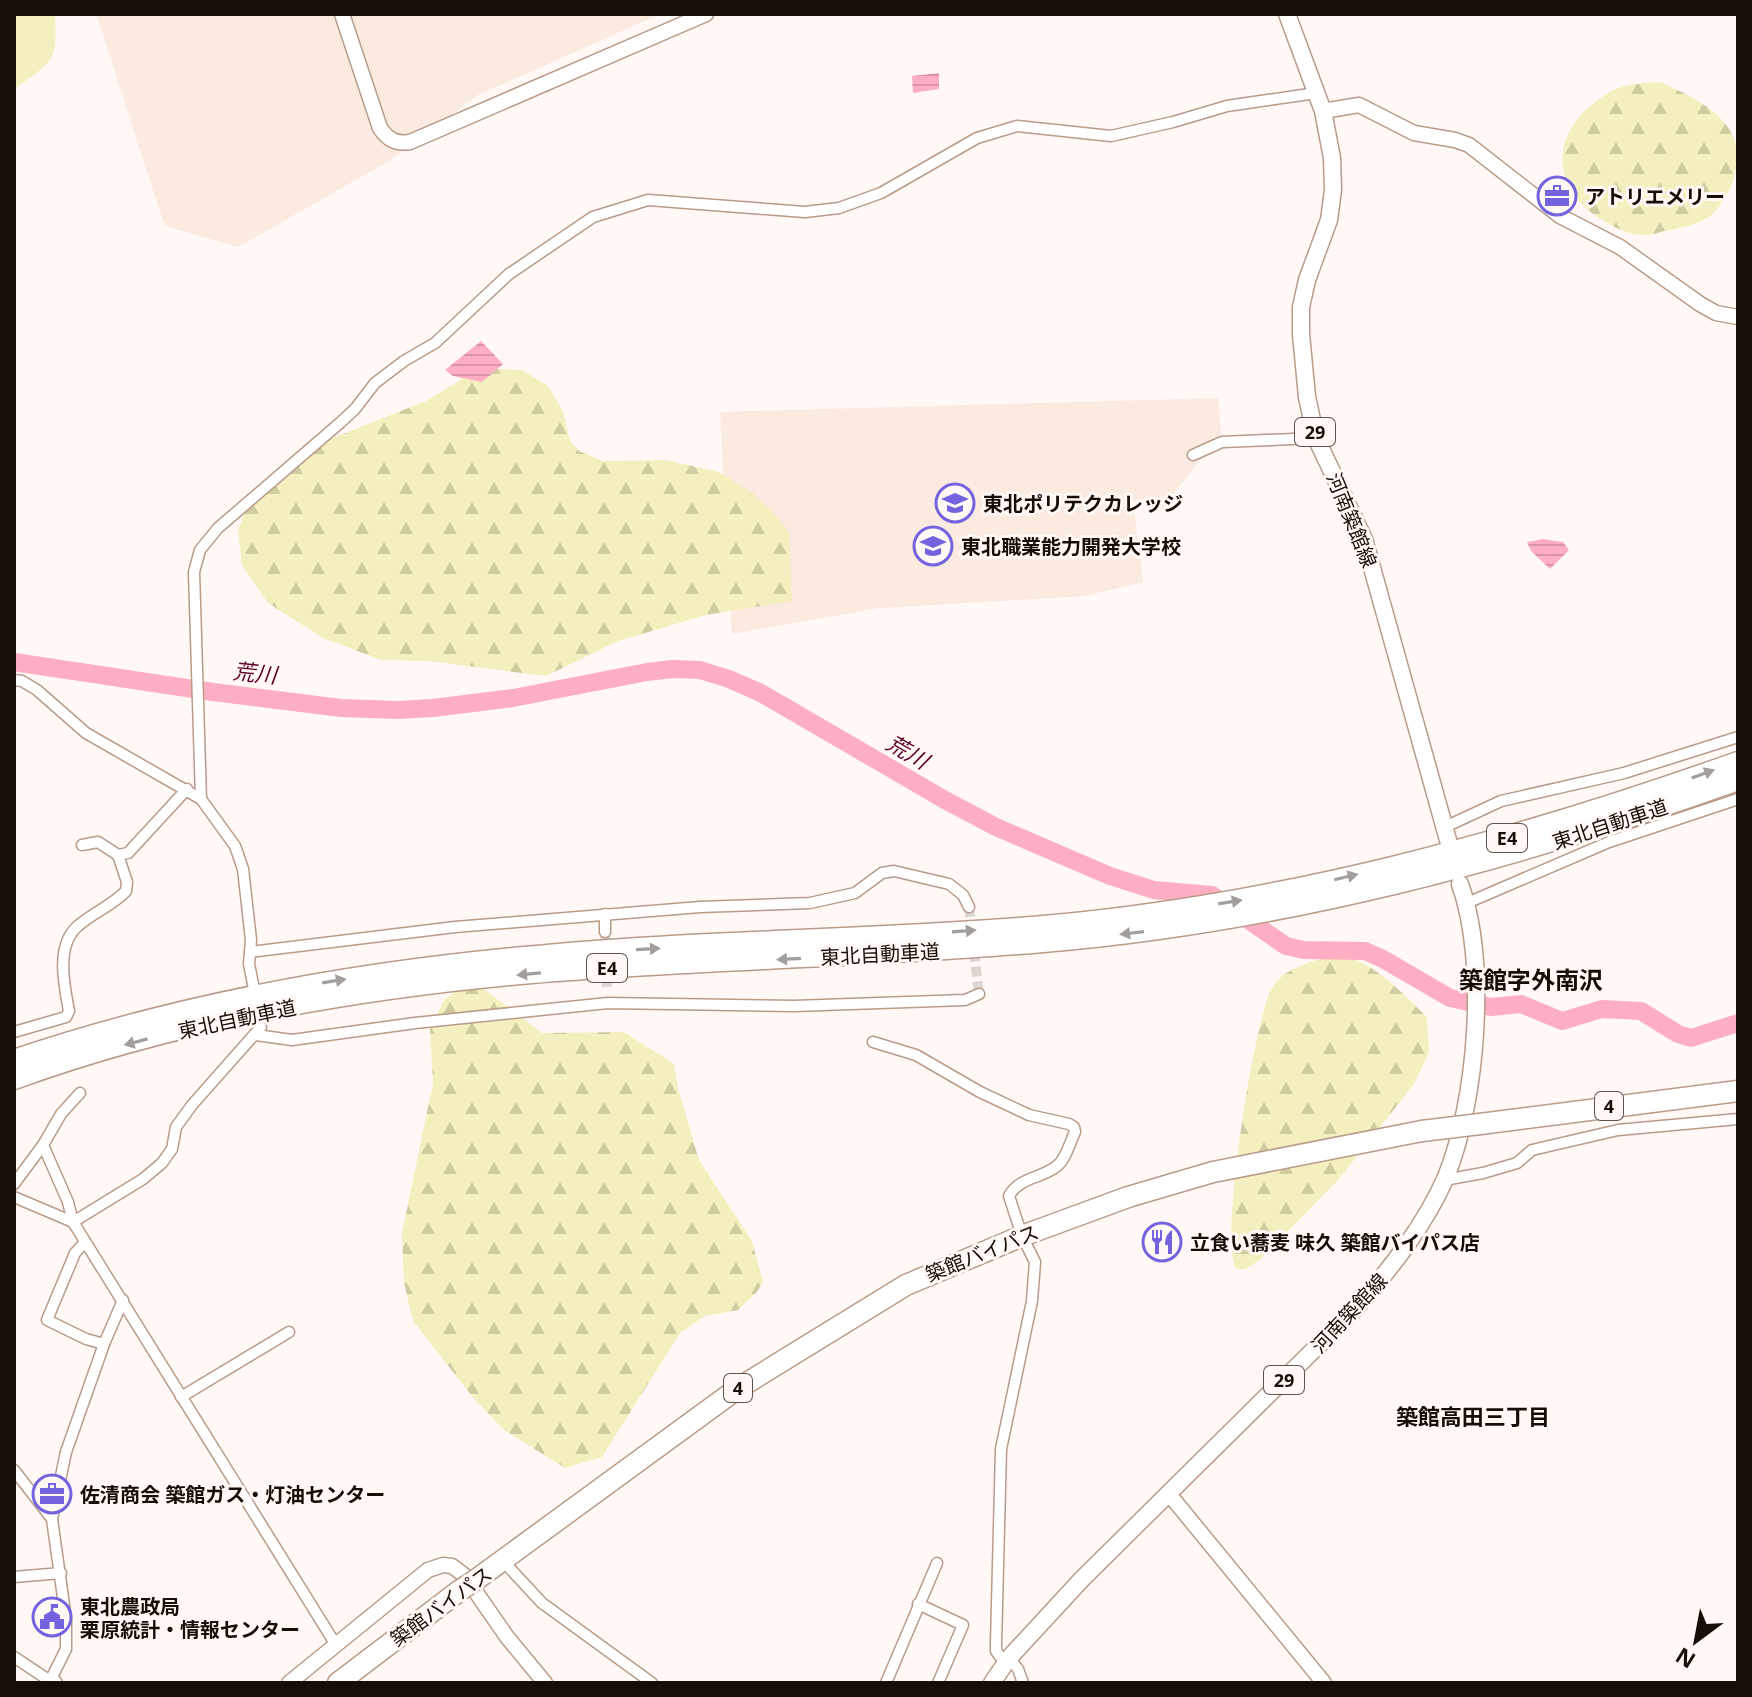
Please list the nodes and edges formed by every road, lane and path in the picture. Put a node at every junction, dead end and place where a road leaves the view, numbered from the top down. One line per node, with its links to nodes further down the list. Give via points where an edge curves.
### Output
1 (342, 14): 2 (street, via 380,128 400,143)
2 (706, 14)
3 (1287, 14): 4 (main road, 河南築館線 / 29)
4 (1316, 93): 5 (main road, 河南築館線 / 29); 14 (street, via 1227,106 1111,136 1017,126 977,138 881,193 839,208 805,212 648,200 593,217 509,274 435,343 375,383 348,416 218,528 200,550 194,572)
5 (1323, 111): 6 (street, via 1359,105 1414,133 1469,145 1560,216 1620,247 1700,304); 7 (main road, 河南築館線 / 29, via 1333,190 1329,220 1301,307 1307,397)
6 (1738, 317)
7 (1316, 438): 8 (street, via 1222,442); 16 (main road, 河南築館線 / 29, via 1364,539)
8 (1193, 455)
9 (14, 680): 13 (street, via 37,690 86,733)
10 (1738, 737): 16 (street, via 1624,773 1501,801)
11 (1738, 762): 29 (highway, 東北自動車道 / E4, one-way to 11, via 231,1000 434,967 527,956 1044,926 1270,894 1547,827)
12 (1738, 780): 30 (highway, 東北自動車道 / E4, one-way to 30, via 1553,843 1288,909 1047,942 531,973 436,984 237,1017)
13 (187, 789): 14 (street); 18 (street, via 128,853)
14 (202, 796): 24 (street, via 243,869)
15 (1738, 799): 20 (street, via 1609,842)
16 (1446, 833)
17 (82, 845): 18 (street, via 98,842)
18 (118, 855): 27 (street, via 126,891 68,936 66,1017)
19 (1460, 884): 20 (main road, 河南築館線 / 29)
20 (1467, 903): 35 (main road, 河南築館線 / 29, via 1475,945 1475,1021 1459,1142)
21 (969, 907): 22 (street, via 949,884 894,871 838,899)
22 (605, 914): 23 (street); 24 (street)
23 (605, 932)
24 (250, 952): 25 (street)
25 (254, 989)
26 (979, 994): 38 (street, via 965,1000 794,1006 607,997 292,1040 259,1031 192,1105 176,1127 172,1149 162,1163)
27 (14, 1032)
28 (873, 1042): 39 (street, via 916,1055 1029,1115 1074,1127 1057,1166 1021,1182 1009,1196)
29 (14, 1060)
30 (14, 1079)
31 (1738, 1091): 39 (highway, 築館バイパス / 4, bridge, via 1422,1131 1213,1172)
32 (80, 1093): 34 (street)
33 (1738, 1119): 35 (street, via 1618,1130 1532,1150 1517,1163)
34 (43, 1145): 36 (street); 38 (street)
35 (1444, 1180): 46 (main road, 河南築館線 / 29, via 1416,1231 1373,1288)
36 (14, 1184)
37 (14, 1197): 38 (street)
38 (73, 1222): 40 (street)
39 (1022, 1236): 48 (highway, 築館バイパス / 4, via 906,1285 737,1389); 55 (street, via 1035,1262 1032,1301 1001,1449 996,1651)
40 (85, 1242): 41 (street); 43 (street, via 75,1253 47,1320)
41 (123, 1300): 43 (street); 44 (street)
42 (289, 1332): 44 (street)
43 (104, 1344): 47 (street, via 66,1452)
44 (181, 1397): 53 (street)
45 (14, 1470): 47 (street)
46 (1169, 1494): 55 (main road, 河南築館線 / 29); 65 (street)
47 (52, 1519): 50 (street)
48 (503, 1561): 58 (highway, 築館バイパス / 4, bridge); 60 (street, via 542,1603)
49 (937, 1563): 52 (street)
50 (61, 1573): 51 (street); 56 (street, via 66,1649)
51 (14, 1577)
52 (918, 1604): 61 (street); 62 (street, via 963,1625)
53 (336, 1645): 57 (street); 59 (street, via 428,1570 452,1566)
54 (14, 1657): 56 (street)
55 (1007, 1661): 63 (main road, 河南築館線 / 29); 64 (street, via 1018,1669)
56 (51, 1682)
57 (289, 1683)
58 (338, 1683)
59 (545, 1683)
60 (652, 1683)
61 (886, 1683)
62 (938, 1683)
63 (992, 1683)
64 (1023, 1683)
65 (1324, 1683)

